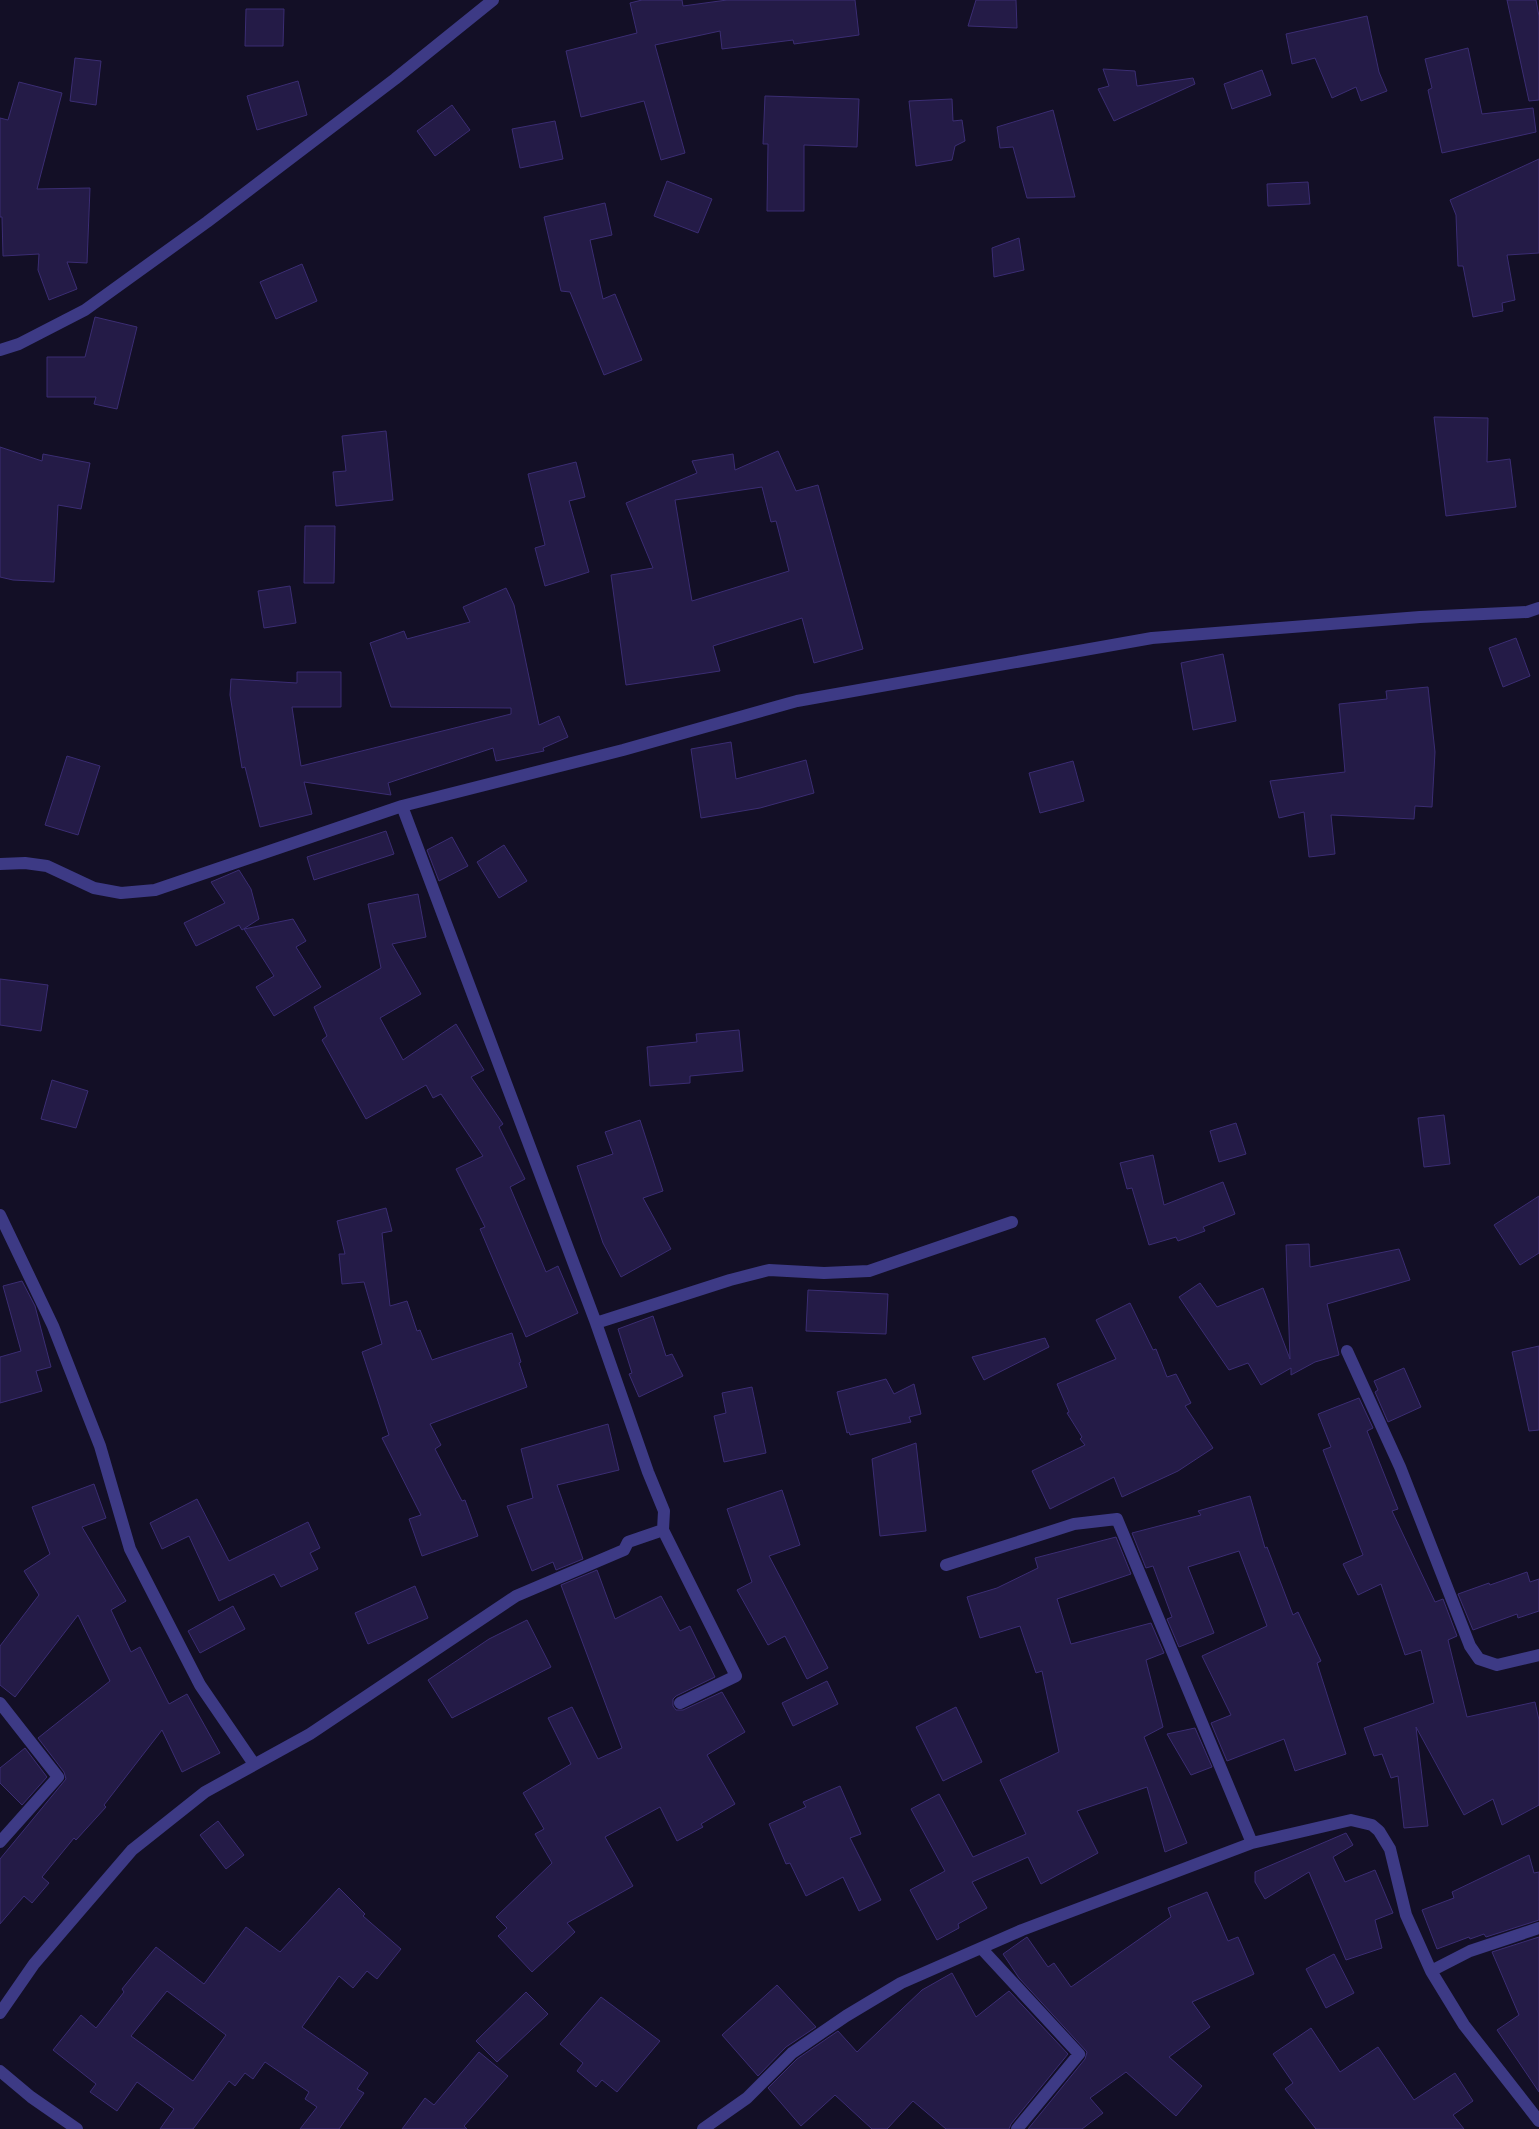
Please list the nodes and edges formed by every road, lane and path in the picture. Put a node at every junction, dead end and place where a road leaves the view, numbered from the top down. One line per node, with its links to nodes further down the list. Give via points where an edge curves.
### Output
1 (493, 0): 2 (street, via 207,222 85,310 19,344)
2 (0, 350)
3 (1539, 608): 4 (street, via 1527,612 1152,638 797,701 623,750)
4 (402, 806): 5 (street, via 155,890 121,893 94,888 47,866); 8 (street)
5 (0, 864)
6 (0, 1215): 15 (street, via 53,1326 100,1446 130,1549 200,1685)
7 (1012, 1222): 8 (street, via 869,1271 769,1270)
8 (596, 1323): 10 (street, via 664,1511)
9 (1347, 1351): 12 (street, via 1400,1467 1470,1646 1479,1659 1497,1665)
10 (663, 1530): 14 (street, via 736,1676); 15 (street, via 628,1542 624,1550 516,1596 310,1734)
11 (946, 1565): 17 (street, via 1074,1524 1117,1519)
12 (1539, 1655)
13 (0, 1703): 16 (street, via 58,1777)
14 (680, 1703)
15 (254, 1764): 21 (street, via 205,1792 132,1850 34,1964)
16 (0, 1842)
17 (1252, 1842): 19 (street); 20 (street, via 1351,1820 1372,1825 1390,1849 1406,1915)
18 (1539, 1928): 20 (street, via 1470,1951)
19 (981, 1948): 25 (street, via 901,1983 846,2016 792,2053 747,2098); 26 (street, via 1079,2054)
20 (1431, 1971): 23 (street, via 1464,2026)
21 (0, 2013)
22 (0, 2071): 24 (street)
23 (1539, 2121)
24 (77, 2129)
25 (703, 2129)
26 (1018, 2129)

